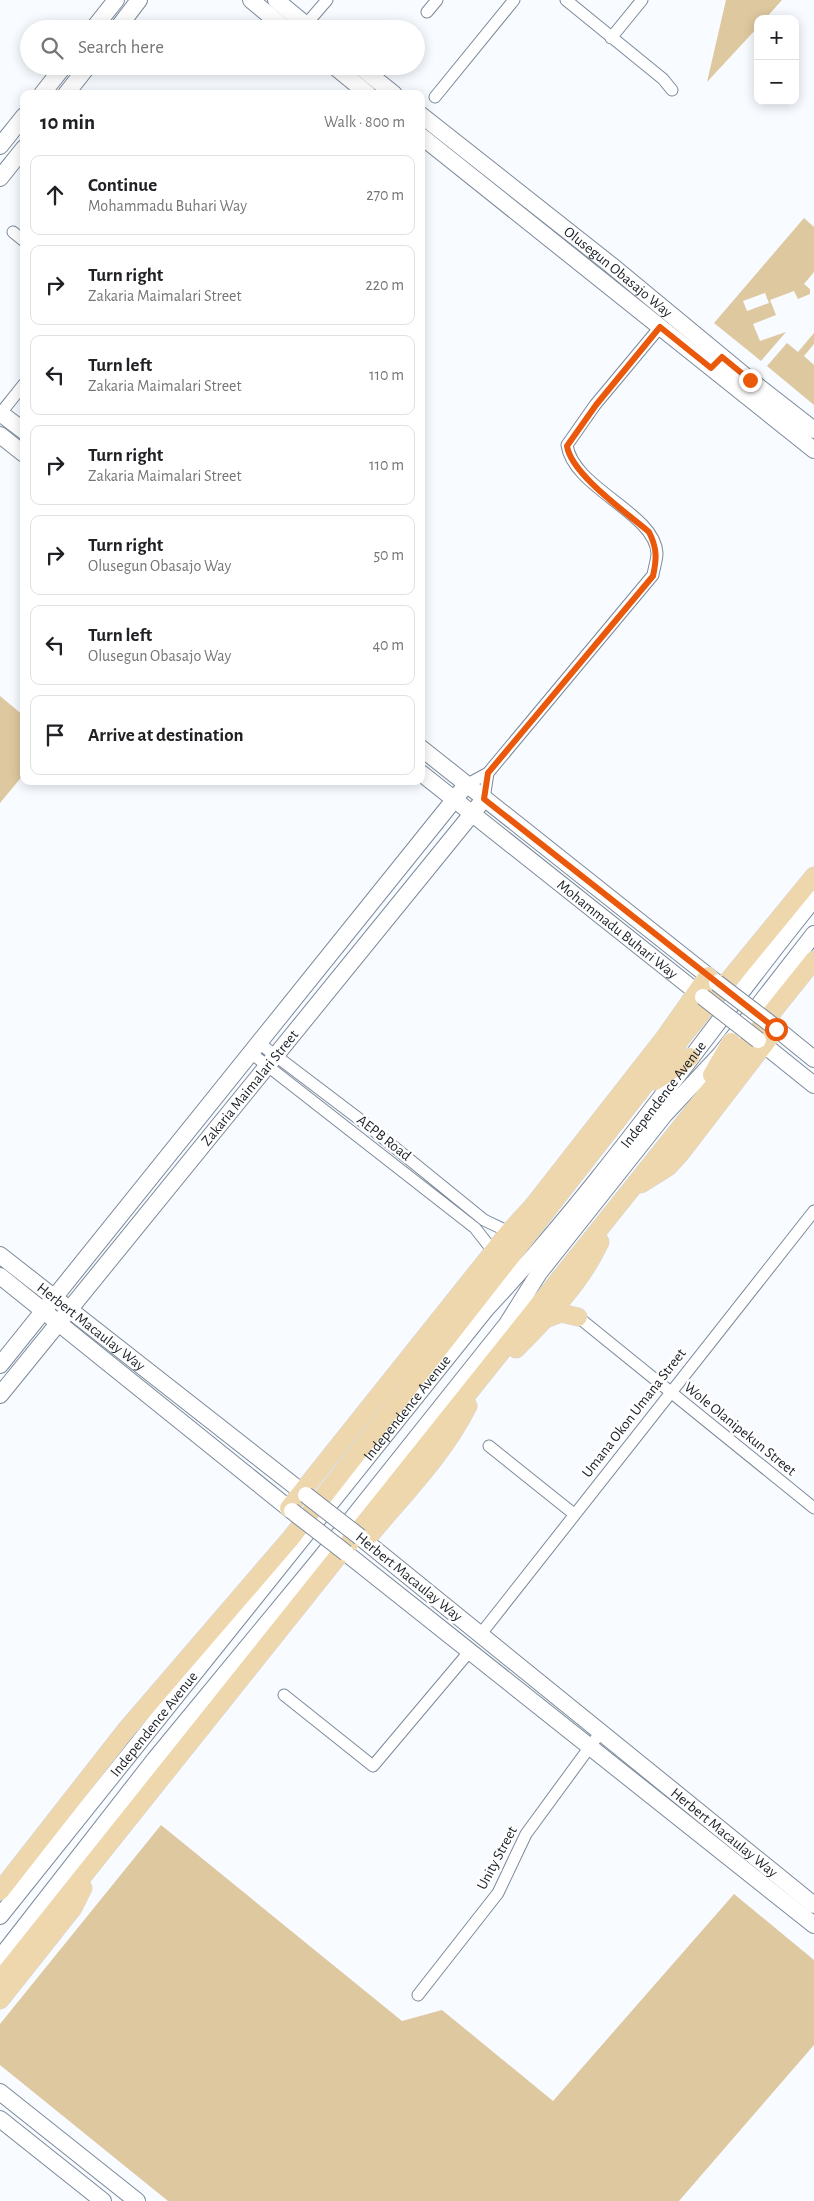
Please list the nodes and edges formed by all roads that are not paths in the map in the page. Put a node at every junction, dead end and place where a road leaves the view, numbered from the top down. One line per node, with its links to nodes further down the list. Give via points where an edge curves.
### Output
1 (116, 0): 11 (main road)
2 (139, 0): 12 (main road)
3 (251, 0): 13 (main road)
4 (276, 0): 14 (main road)
5 (327, 0): 15 (street)
6 (437, 0): 10 (street)
7 (514, 0): 26 (street)
8 (566, 0): 16 (street)
9 (642, 0): 16 (street)
10 (427, 12)
11 (100, 20)
12 (124, 20)
13 (275, 20)
14 (299, 20)
15 (312, 20)
16 (611, 38): 25 (street, via 663,79)
17 (57, 75): 21 (main road)
18 (81, 75): 22 (main road)
19 (345, 75): 23 (main road)
20 (370, 75): 24 (main road)
21 (45, 90)
22 (69, 90)
23 (363, 90)
24 (389, 90)
25 (672, 90)
26 (435, 97)
27 (425, 119): 36 (main road, Olusegun Obasajo Way, via 611,265)
28 (20, 121): 30 (main road)
29 (425, 139): 35 (main road, Olusegun Obasajo Way)
30 (0, 146)
31 (20, 153): 32 (main road)
32 (0, 178)
33 (13, 232): 34 (street)
34 (20, 238)
35 (660, 327): 36 (main road, Olusegun Obasajo Way); 45 (street, Zakaria Maimalari Street, via 567,446 575,464 588,478 649,532 657,552 653,576)
36 (716, 362): 40 (main road, Olusegun Obasajo Way); 42 (main road, Olusegun Obasajo Way)
37 (20, 389): 38 (street)
38 (0, 413): 39 (main road)
39 (20, 429)
40 (814, 430)
41 (0, 435): 43 (main road)
42 (814, 450)
43 (20, 451)
44 (425, 751): 47 (main road, Mohammadu Buhari Way)
45 (488, 773): 47 (street, Zakaria Maimalari Street); 48 (street)
46 (425, 776): 49 (main road, Mohammadu Buhari Way)
47 (466, 784): 48 (main road, Mohammadu Buhari Way); 49 (main road, Zakaria Maimalari Street)
48 (484, 799): 50 (main road, Zakaria Maimalari Street); 55 (main road, Mohammadu Buhari Way)
49 (454, 800): 50 (main road, Mohammadu Buhari Way); 59 (main road, Zakaria Maimalari Street)
50 (471, 814): 56 (main road, Mohammadu Buhari Way); 63 (main road, Zakaria Maimalari Street)
51 (814, 876): 65 (main road, Independence Avenue)
52 (814, 899): 61 (main road, Independence Avenue)
53 (814, 934): 60 (main road)
54 (814, 960): 60 (main road)
55 (712, 980): 56 (main road); 57 (main road, Mohammadu Buhari Way, bridge)
56 (700, 994): 58 (main road, Mohammadu Buhari Way, bridge); 69 (main road)
57 (774, 1027): 58 (main road); 62 (main road, Mohammadu Buhari Way)
58 (760, 1042): 64 (main road, Mohammadu Buhari Way); 66 (main road, via 668,1167)
59 (255, 1048): 63 (street, AEPB Road); 74 (main road, Zakaria Maimalari Street)
60 (735, 1048): 66 (main road, Independence Avenue, via 686,1121); 97 (main road, Independence Avenue, via 665,1114 539,1273 507,1324)
61 (690, 1057): 65 (main road); 101 (main road, Independence Avenue, via 605,1170 529,1264 486,1309)
62 (814, 1060)
63 (272, 1061): 69 (street, AEPB Road, via 367,1125 484,1220); 70 (street, AEPB Road, via 474,1228); 75 (main road, Zakaria Maimalari Street)
64 (814, 1085)
65 (642, 1090): 98 (main road, Independence Avenue, via 290,1539 125,1731)
66 (634, 1188): 68 (main road, Independence Avenue)
67 (814, 1211): 83 (street, Umana Okon Umana Street)
68 (613, 1213): 73 (main road, via 588,1264); 80 (main road, Independence Avenue)
69 (509, 1232): 70 (main road)
70 (493, 1251): 86 (main road)
71 (0, 1255): 74 (main road, Herbert Macaulay Way)
72 (0, 1276): 76 (main road, Herbert Macaulay Way)
73 (572, 1286): 77 (main road, via 570,1301); 78 (main road)
74 (54, 1298): 75 (main road, Herbert Macaulay Way); 76 (main road, Zakaria Maimalari Street)
75 (69, 1310): 79 (main road, Zakaria Maimalari Street); 86 (main road, Herbert Macaulay Way)
76 (43, 1311): 79 (main road, Herbert Macaulay Way); 81 (main road, Zakaria Maimalari Street)
77 (578, 1317): 78 (main road, via 565,1313); 83 (street, Wole Olanipekun Street)
78 (545, 1319): 80 (main road, via 516,1349)
79 (59, 1324): 84 (main road, Zakaria Maimalari Street); 88 (main road, Herbert Macaulay Way)
80 (492, 1363): 82 (main road, Independence Avenue)
81 (0, 1365)
82 (480, 1378): 90 (main road, via 457,1426); 97 (main road, Independence Avenue)
83 (670, 1392): 87 (street, Wole Olanipekun Street); 89 (street, Umana Okon Umana Street)
84 (0, 1395)
85 (489, 1446): 89 (street)
86 (304, 1493): 88 (main road); 90 (main road, Herbert Macaulay Way, bridge)
87 (814, 1508)
88 (291, 1509): 91 (main road, Herbert Macaulay Way, bridge)
89 (574, 1514): 92 (street, Umana Okon Umana Street)
90 (362, 1539): 91 (main road); 92 (main road, Herbert Macaulay Way)
91 (349, 1556): 93 (main road, Herbert Macaulay Way); 97 (main road, via 226,1716)
92 (480, 1635): 95 (main road, Herbert Macaulay Way)
93 (469, 1652): 94 (street, via 373,1766); 96 (main road, Herbert Macaulay Way)
94 (284, 1695)
95 (600, 1733): 96 (street, Unity Street); 100 (main road, Herbert Macaulay Way)
96 (589, 1748): 102 (main road, Herbert Macaulay Way); 105 (street, Unity Street, via 526,1834 498,1893)
97 (164, 1765): 99 (main road, Independence Avenue); 99 (main road, Independence Avenue)
98 (0, 1891)
99 (63, 1900): 103 (main road, Independence Avenue); 104 (main road, Independence Avenue); 106 (main road)
100 (814, 1905)
101 (0, 1916)
102 (814, 1926)
103 (0, 1958)
104 (0, 1980)
105 (418, 1995)
106 (0, 2000)
107 (0, 2092): 110 (main road)
108 (0, 2118): 109 (main road)
109 (103, 2201)
110 (137, 2201)

